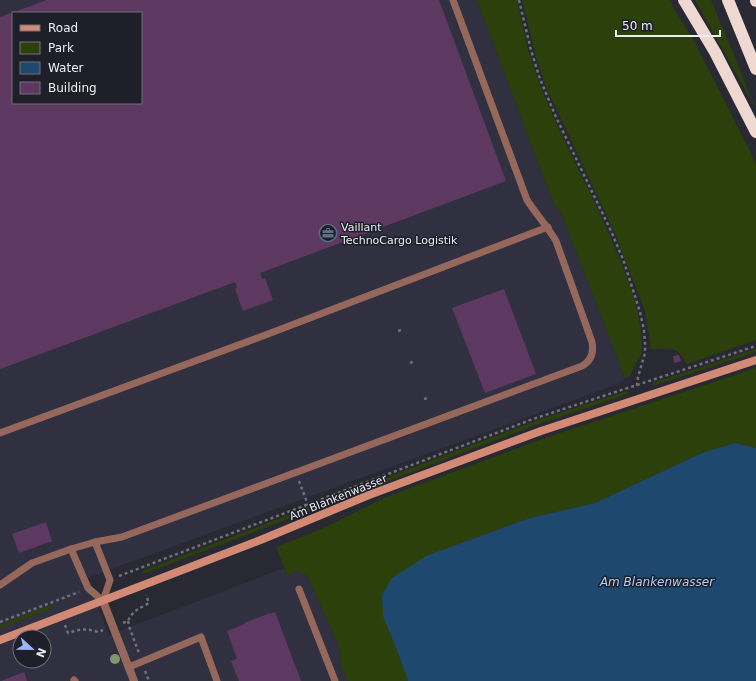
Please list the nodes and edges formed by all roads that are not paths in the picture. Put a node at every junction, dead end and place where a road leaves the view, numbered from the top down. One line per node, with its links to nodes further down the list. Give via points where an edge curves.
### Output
1 (453, 0): 6 (lane, via 527,200)
2 (684, 0): 5 (highway, via 715,52)
3 (728, 0): 4 (highway)
4 (756, 69)
5 (756, 132)
6 (548, 227): 8 (lane); 9 (lane, via 556,241 592,342 593,350 587,363 122,537)
7 (756, 360): 13 (street, Am Blankenwasser, via 541,431 369,495 320,517)
8 (0, 433)
9 (95, 542): 10 (lane); 13 (lane, via 110,580)
10 (71, 549): 11 (lane, via 32,563); 13 (lane, via 88,588)
11 (0, 585)
12 (299, 589): 18 (lane)
13 (103, 600): 14 (street, Am Blankenwasser); 15 (street)
14 (0, 640)
15 (129, 667): 16 (street); 17 (lane, via 201,637)
16 (134, 681)
17 (218, 681)
18 (335, 681)

